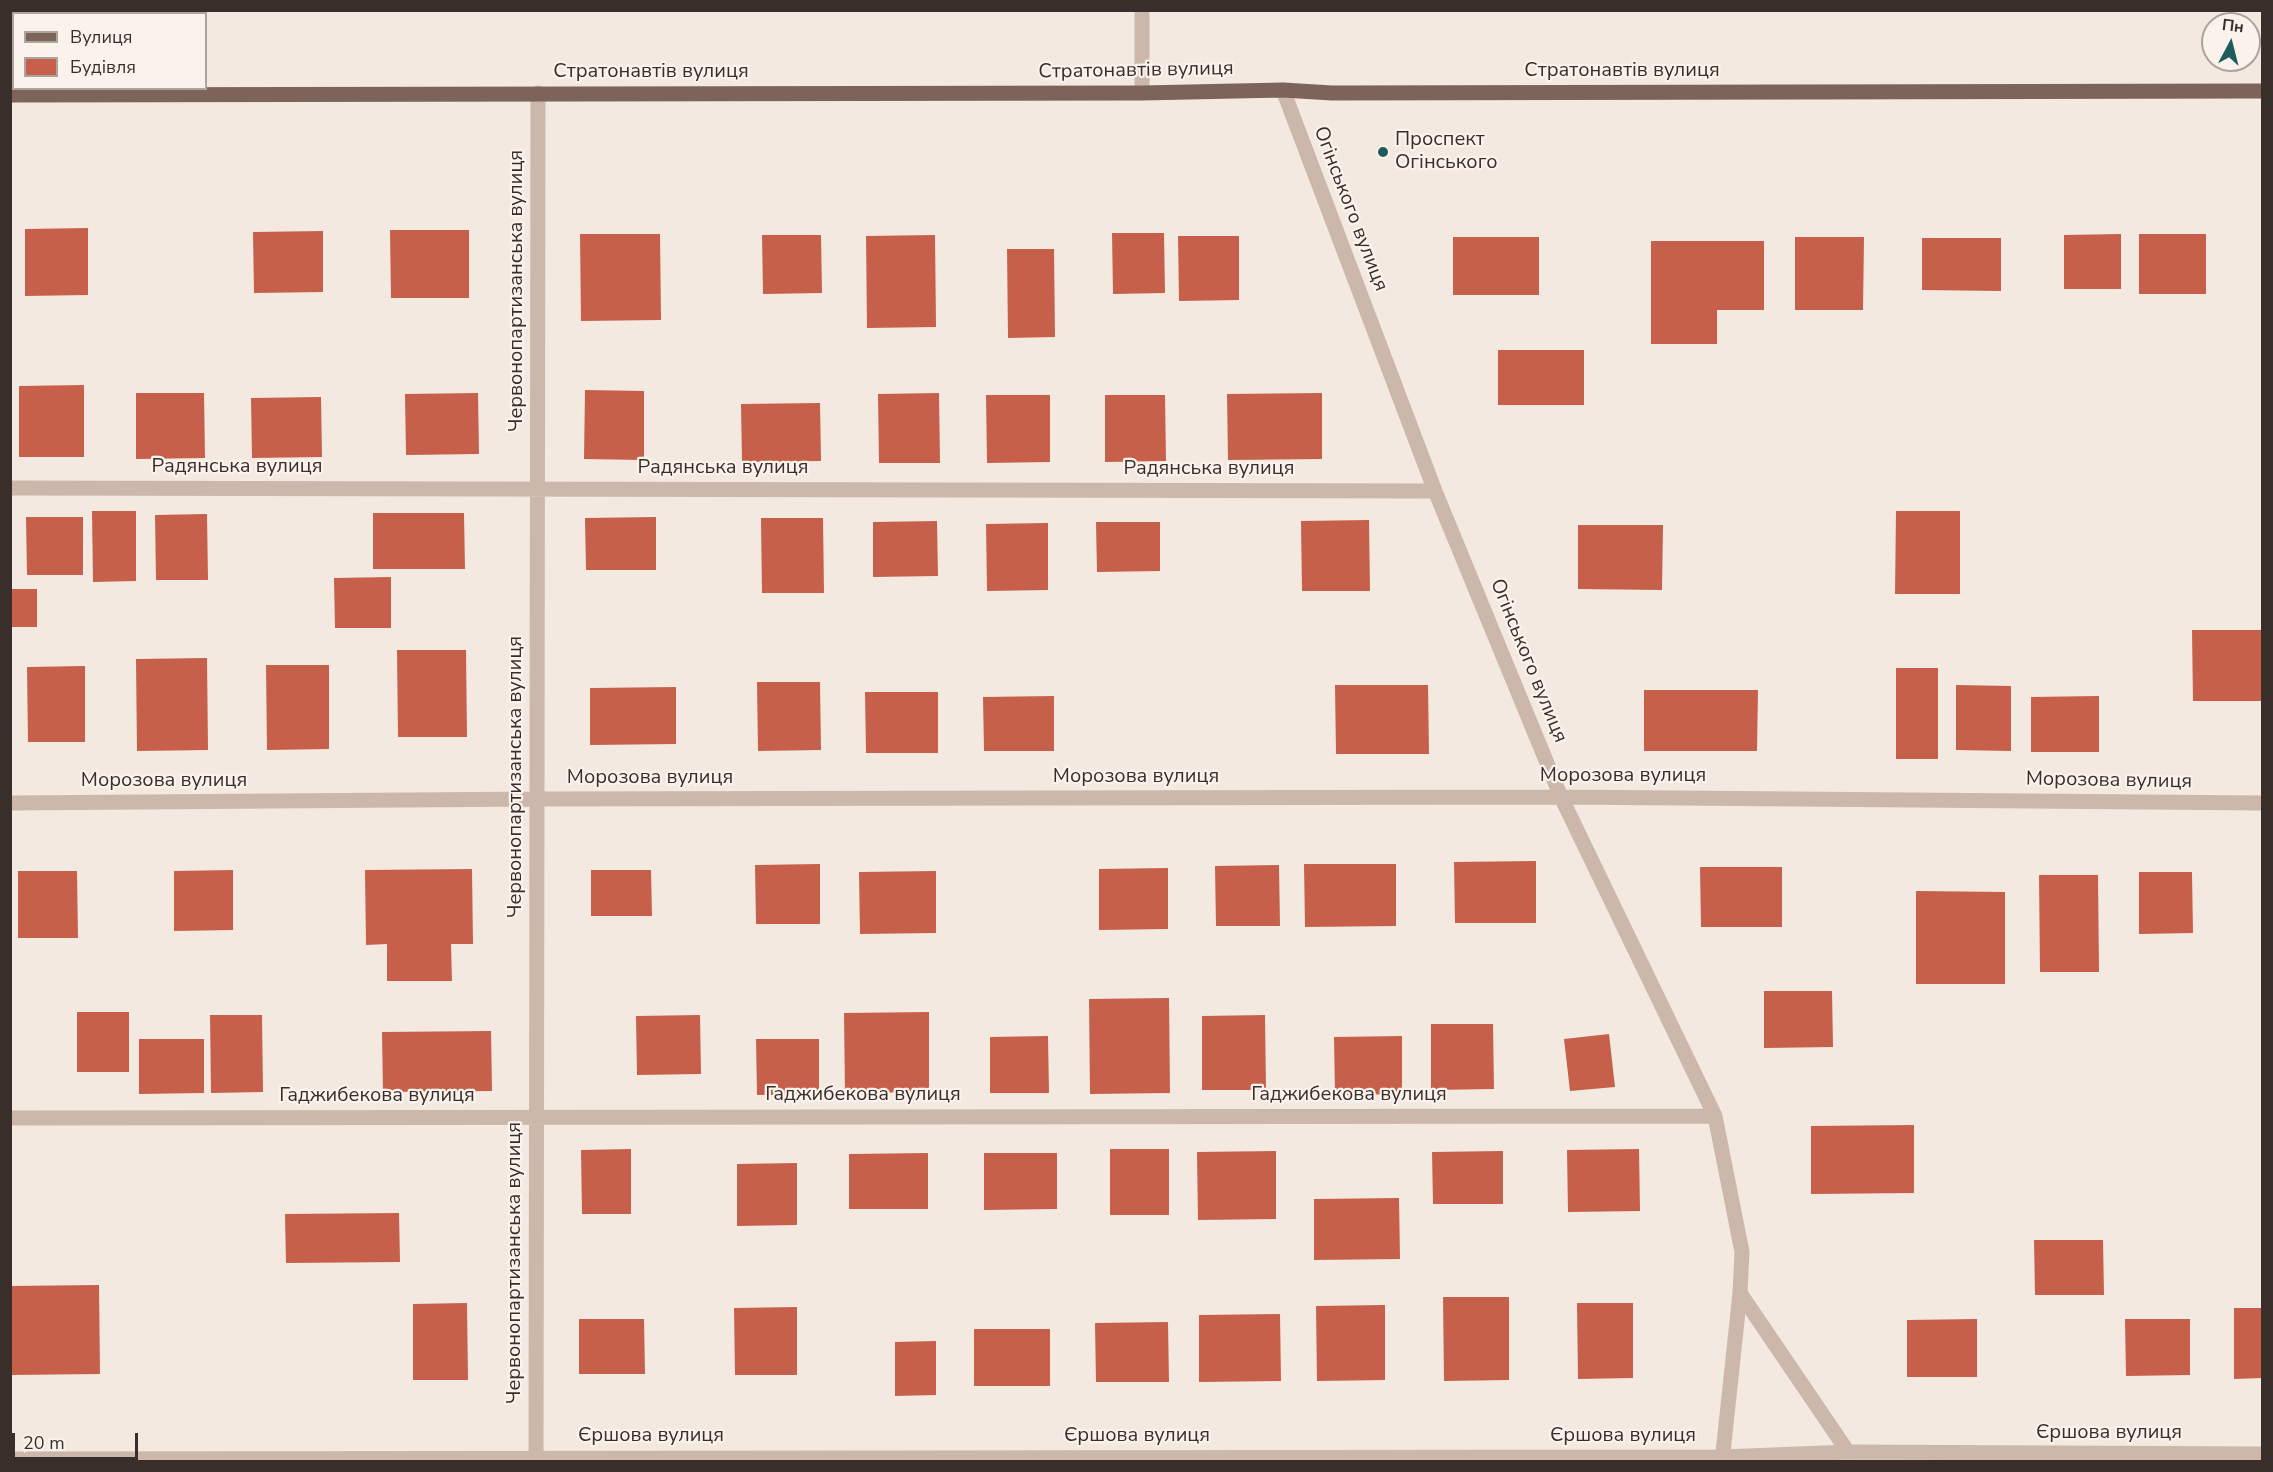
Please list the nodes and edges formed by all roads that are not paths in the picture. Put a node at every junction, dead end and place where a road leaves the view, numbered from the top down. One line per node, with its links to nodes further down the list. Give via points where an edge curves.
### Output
1 (1142, 10): 6 (street)
2 (1283, 90): 4 (main road, Стратонавтів вулиця); 6 (main road, Стратонавтів вулиця); 10 (street, Огінського вулиця)
3 (103, 91): 5 (main road, Стратонавтів вулиця); 7 (main road, Стратонавтів вулиця)
4 (2262, 91)
5 (538, 93): 6 (main road, Стратонавтів вулиця); 9 (street, Червонопартизанська вулиця)
6 (1142, 93)
7 (10, 94)
8 (10, 488): 9 (street, Радянська вулиця)
9 (538, 489): 10 (street, Радянська вулиця); 12 (street, Червонопартизанська вулиця)
10 (1435, 491): 11 (street, Огінського вулиця)
11 (1561, 797): 12 (street, Морозова вулиця); 14 (street, Морозова вулиця); 16 (street, Огінського вулиця)
12 (537, 799): 13 (street, Морозова вулиця); 15 (street, Червонопартизанська вулиця)
13 (10, 803)
14 (2262, 803)
15 (536, 1116): 16 (street, Гаджибекова вулиця); 17 (street, Гаджибекова вулиця); 22 (street, Червонопартизанська вулиця)
16 (1715, 1116): 18 (street, Огінського вулиця, via 1742,1252)
17 (10, 1118)
18 (1740, 1293): 19 (street); 23 (street, Огінського вулиця)
19 (1848, 1452): 20 (street, Єршова вулиця); 23 (street, Єршова вулиця)
20 (2262, 1455)
21 (10, 1459): 22 (street, Єршова вулиця)
22 (536, 1459): 23 (street, Єршова вулиця)
23 (1722, 1459)

